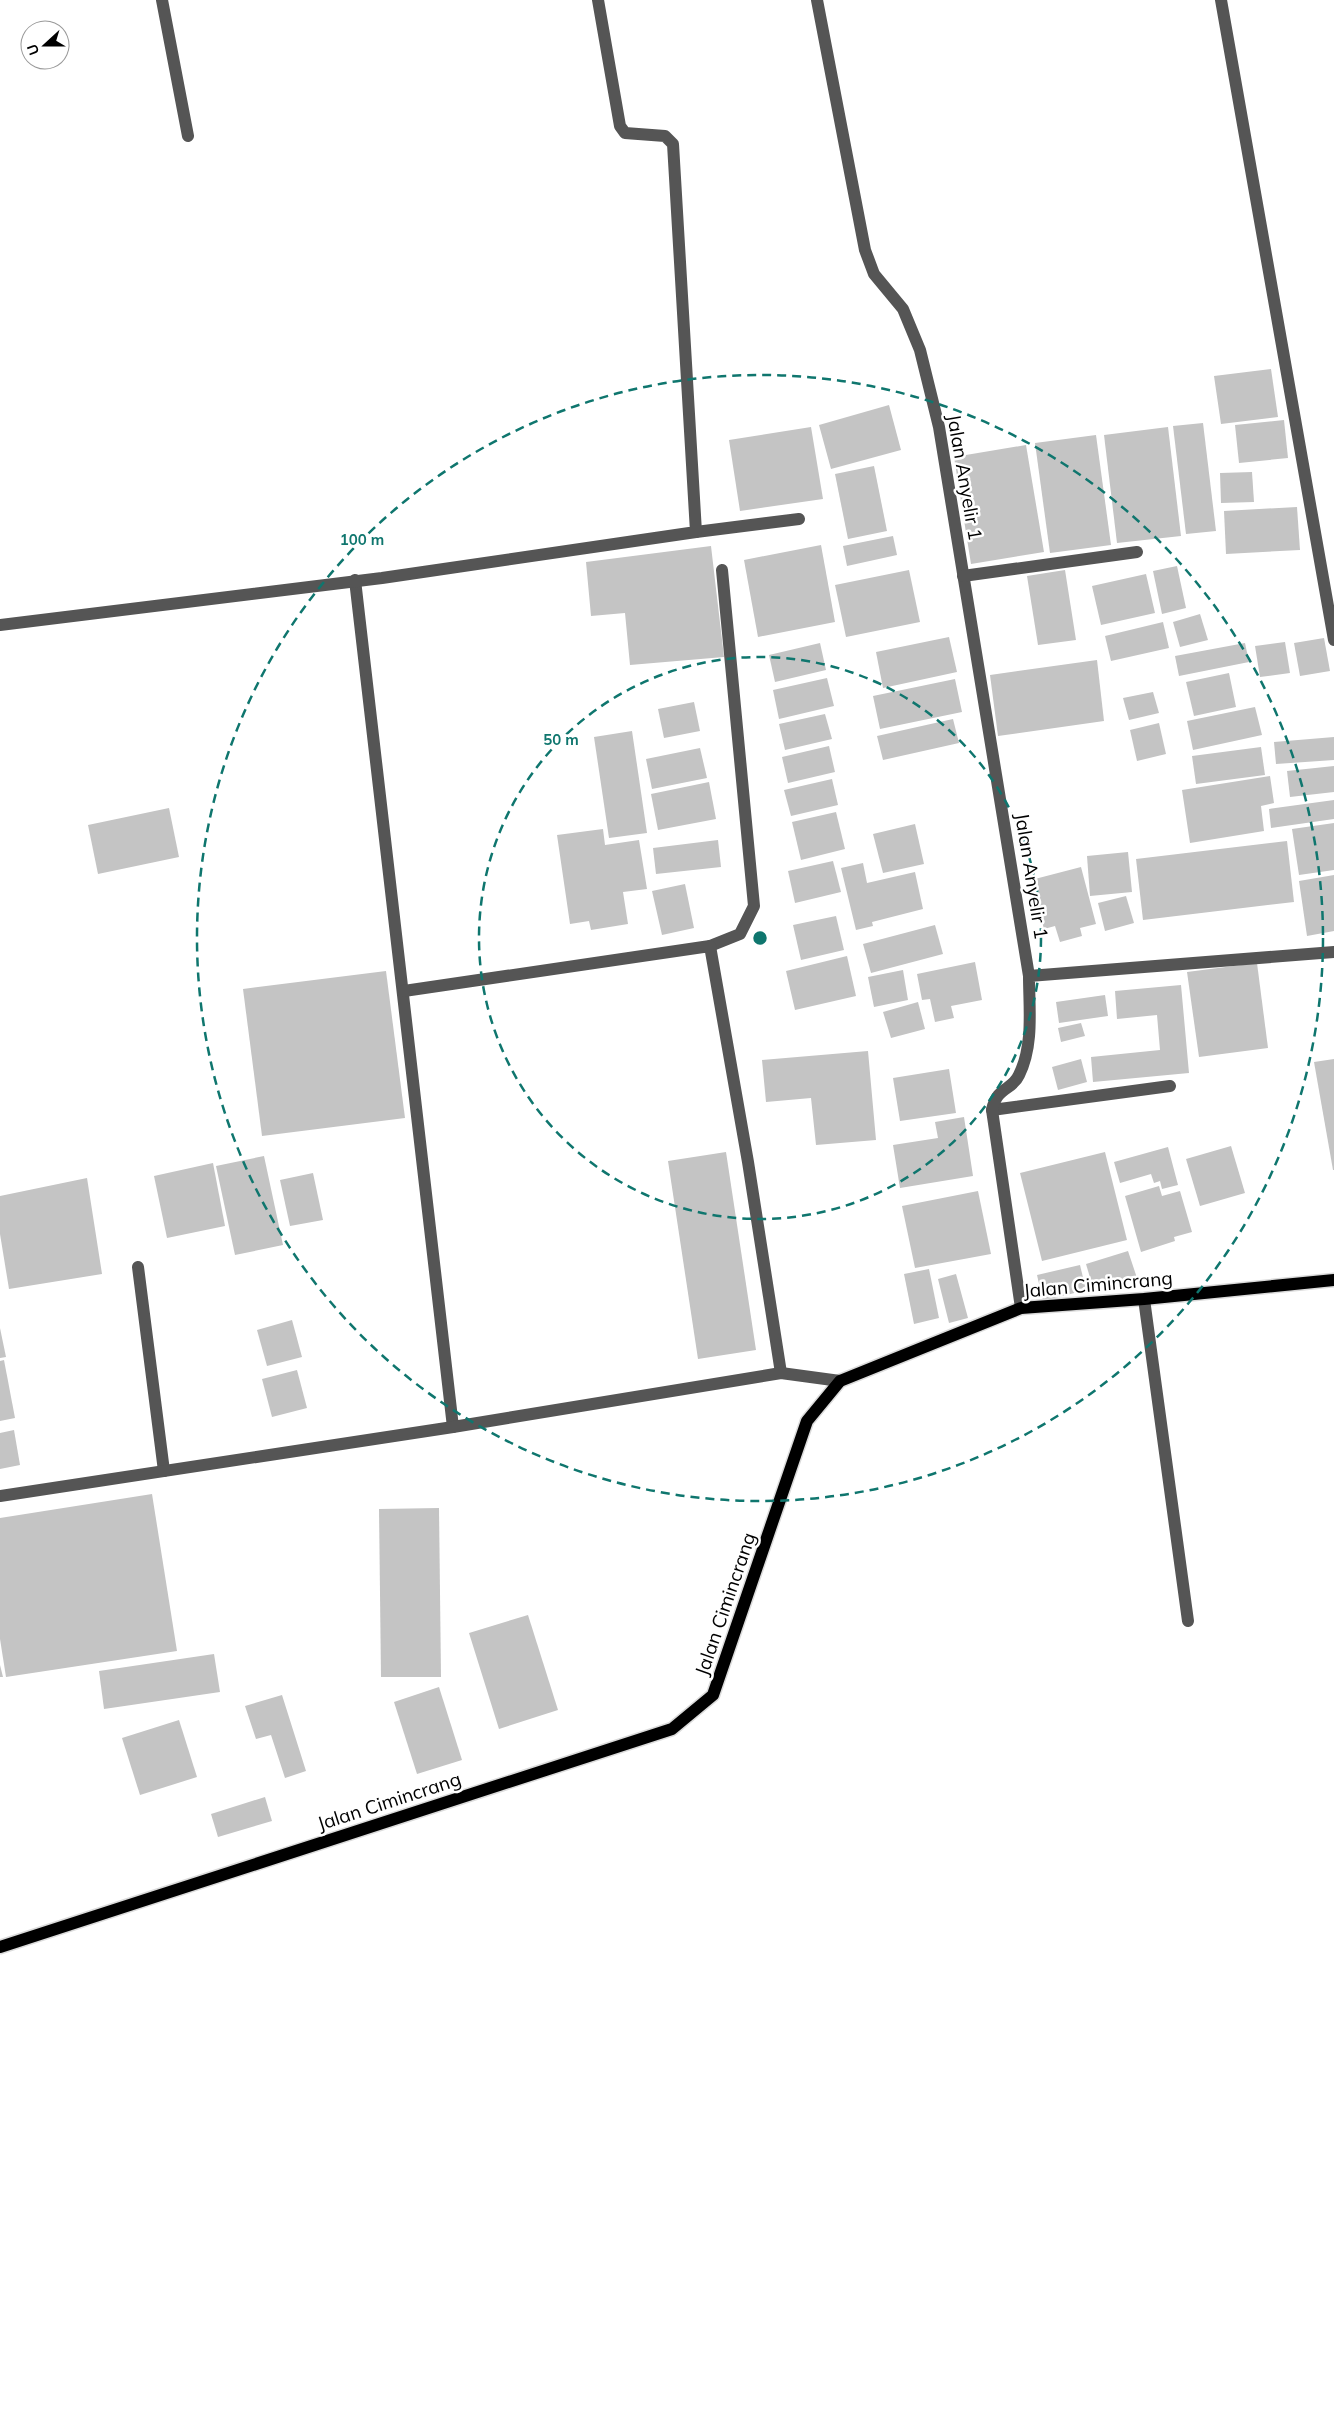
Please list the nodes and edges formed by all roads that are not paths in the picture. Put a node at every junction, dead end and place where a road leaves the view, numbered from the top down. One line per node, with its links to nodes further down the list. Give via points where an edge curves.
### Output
1 (162, 0): 5 (street)
2 (598, 0): 7 (street, via 620,126 625,132 666,136 672,144)
3 (817, 0): 10 (street, Jalan Anyelir 1, via 864,250 874,274 903,309 920,350 939,427)
4 (1221, 0): 13 (street)
5 (188, 136)
6 (799, 519): 7 (street)
7 (696, 532): 11 (street)
8 (1137, 552): 10 (street)
9 (722, 570): 14 (street, via 754,906 740,934)
10 (963, 576): 16 (street, Jalan Anyelir 1)
11 (355, 580): 12 (street); 17 (street)
12 (0, 625)
13 (1334, 640)
14 (710, 946): 17 (street); 24 (street)
15 (1334, 952): 16 (street)
16 (1029, 976): 19 (street, Jalan Anyelir 1, via 1028,1049 1019,1077 995,1097)
17 (404, 991): 26 (street)
18 (1170, 1086): 19 (street)
19 (992, 1110): 23 (street)
20 (138, 1267): 27 (street)
21 (1334, 1280): 22 (main road, Jalan Cimincrang)
22 (1144, 1299): 23 (main road, Jalan Cimincrang); 29 (street)
23 (1021, 1308): 25 (main road, Jalan Cimincrang)
24 (781, 1373): 25 (street); 26 (street)
25 (840, 1381): 30 (main road, Jalan Cimincrang, via 807,1420 714,1695 672,1729)
26 (453, 1427): 27 (street)
27 (164, 1471): 28 (street)
28 (0, 1496)
29 (1188, 1621)
30 (0, 1947)

